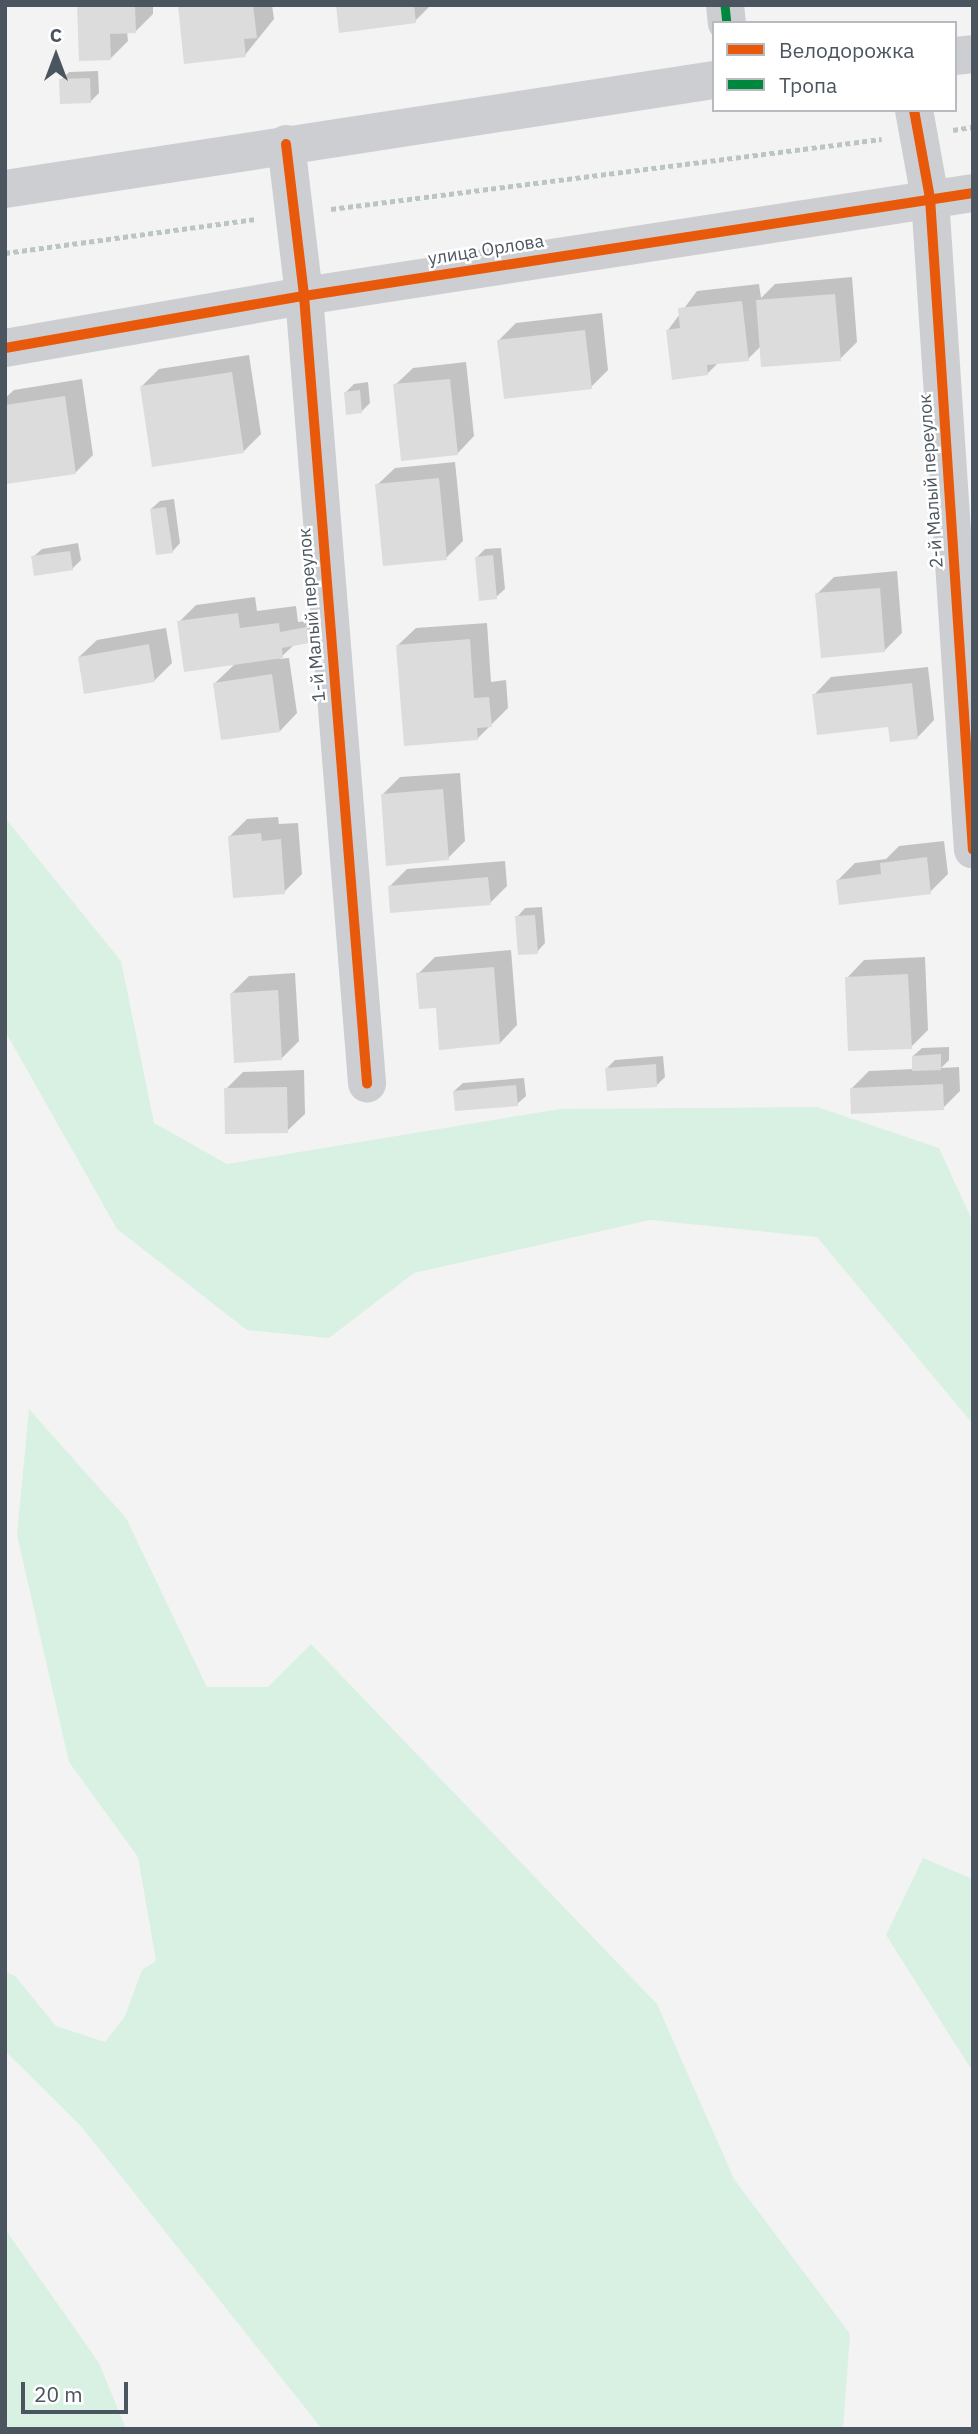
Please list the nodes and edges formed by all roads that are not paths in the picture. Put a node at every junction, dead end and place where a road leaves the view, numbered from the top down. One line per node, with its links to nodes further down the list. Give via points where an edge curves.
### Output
1 (712, 80): 3 (street)
2 (916, 123): 6 (street, 2-й Малый переулок)
3 (286, 144): 4 (street); 7 (street, 1-й Малый переулок)
4 (5, 189)
5 (973, 192): 6 (street, улица Орлова)
6 (930, 198): 7 (street, улица Орлова); 9 (street, 2-й Малый переулок)
7 (304, 296): 8 (street, улица Орлова); 10 (street, 1-й Малый переулок)
8 (5, 348)
9 (973, 850)
10 (366, 1083)

